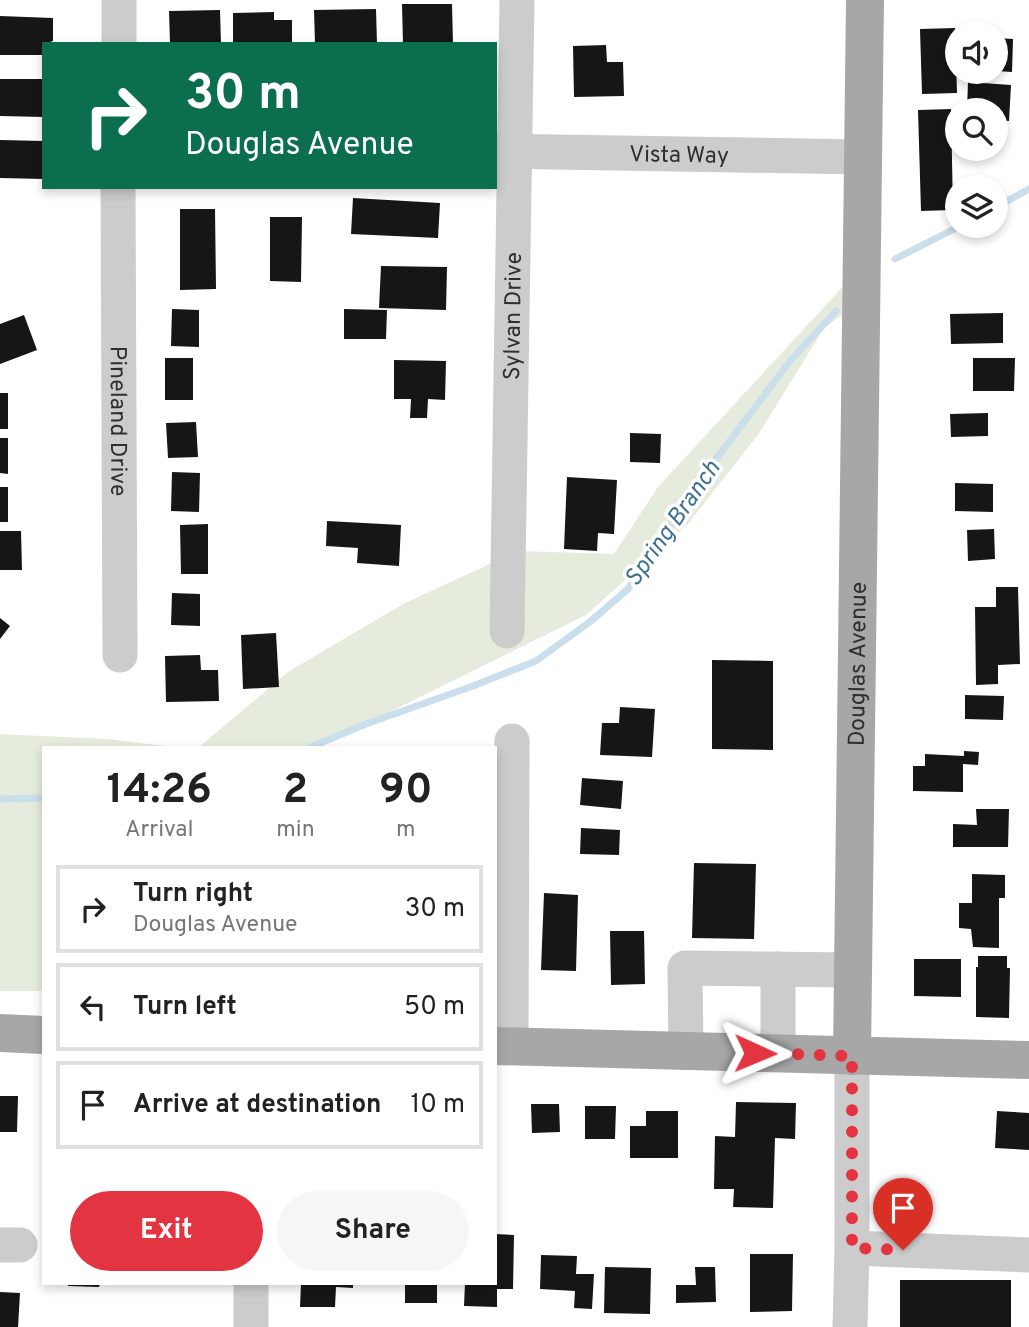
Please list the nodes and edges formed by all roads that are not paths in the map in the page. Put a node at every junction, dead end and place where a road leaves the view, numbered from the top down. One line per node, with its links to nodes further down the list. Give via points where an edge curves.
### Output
1 (119, 0): 4 (street)
2 (517, 0): 5 (street, Sylvan Drive)
3 (865, 0): 6 (main road, Douglas Avenue)
4 (119, 42)
5 (505, 151): 6 (street, Vista Way); 8 (street, Sylvan Drive)
6 (864, 157): 12 (main road, Douglas Avenue)
7 (118, 189): 9 (street, Pineland Drive)
8 (507, 631)
9 (120, 655)
10 (512, 741): 15 (street)
11 (778, 969): 12 (street); 16 (street, via 685,968); 17 (street)
12 (853, 970): 18 (main road, Douglas Avenue)
13 (0, 1033): 14 (main road)
14 (42, 1035)
15 (503, 1046): 16 (main road)
16 (686, 1052): 17 (main road)
17 (778, 1054): 18 (main road)
18 (852, 1056): 19 (main road); 20 (street, Douglas Avenue)
19 (1029, 1060)
20 (852, 1248): 21 (street); 24 (street, Douglas Avenue)
21 (1029, 1255)
22 (251, 1285): 23 (street)
23 (251, 1327)
24 (849, 1327)

